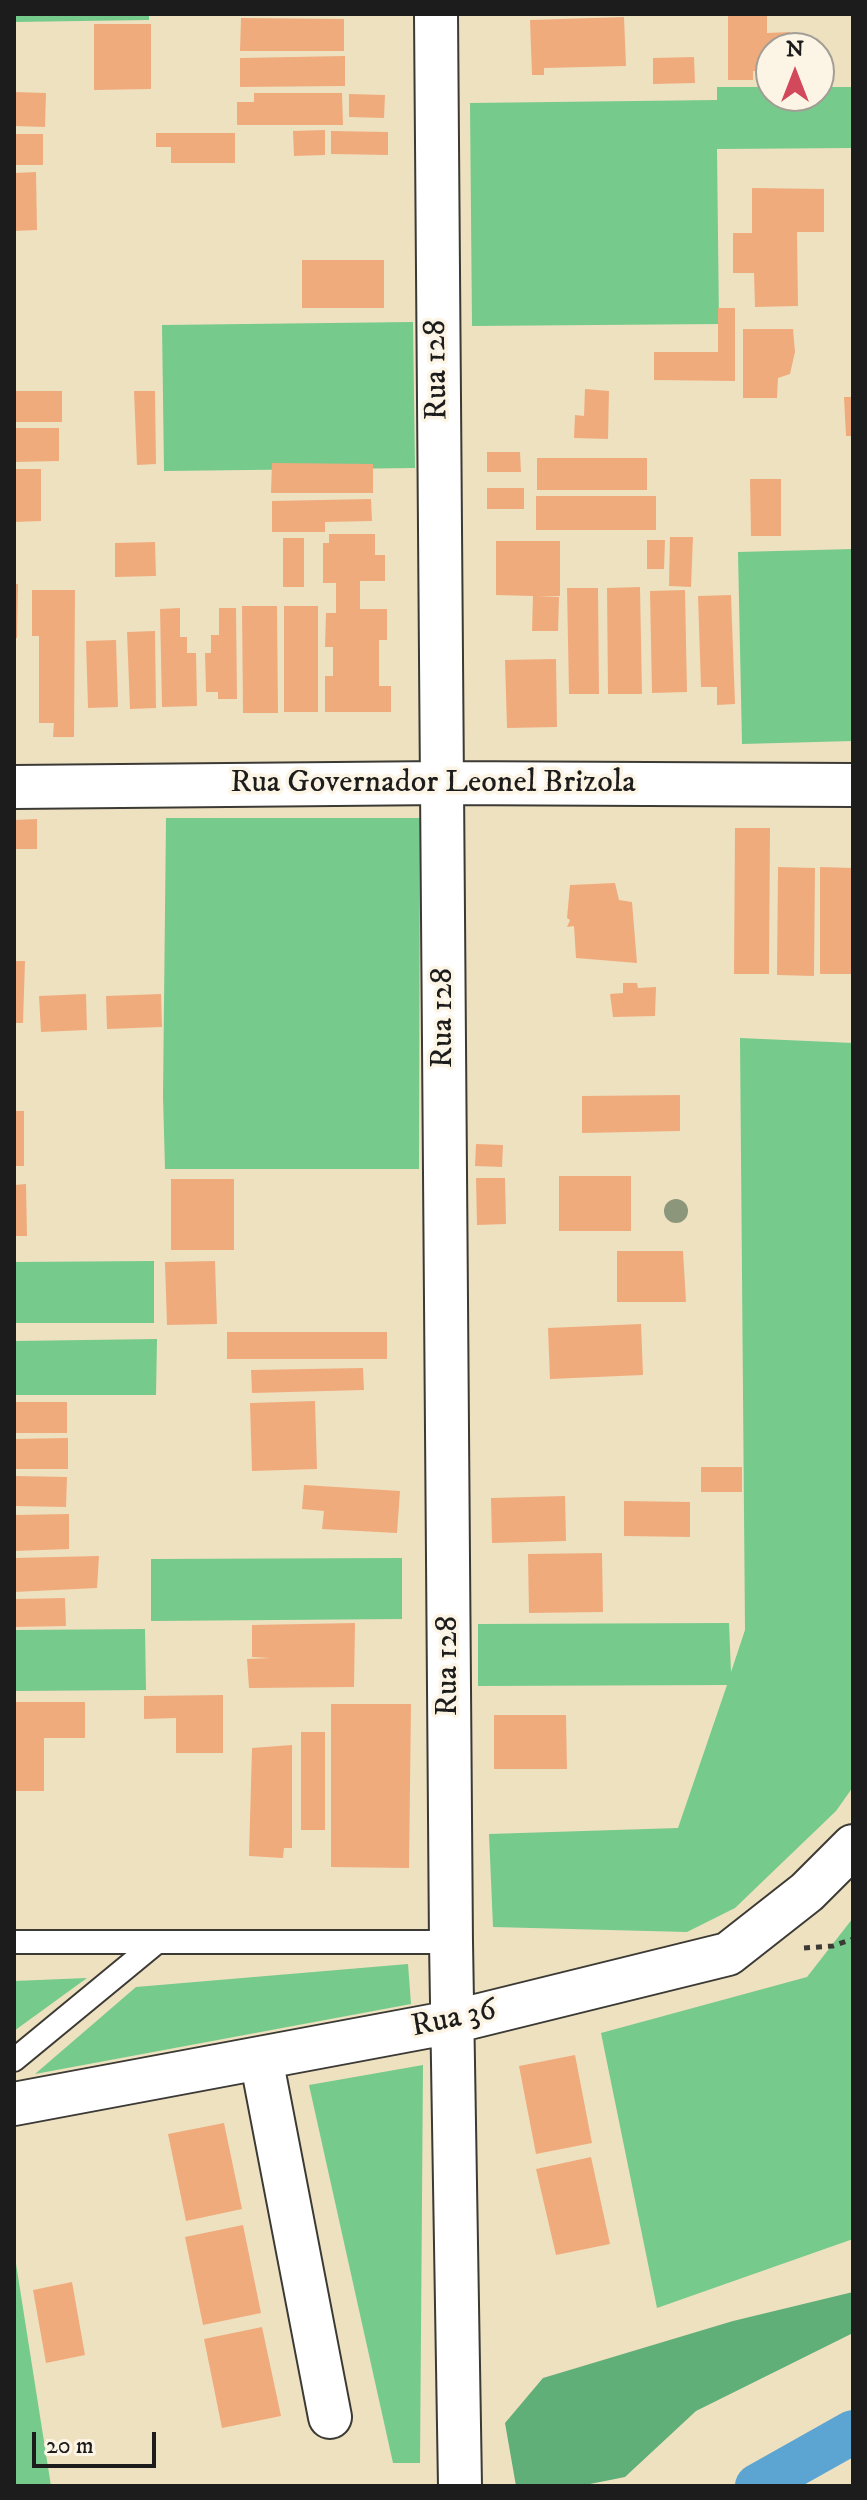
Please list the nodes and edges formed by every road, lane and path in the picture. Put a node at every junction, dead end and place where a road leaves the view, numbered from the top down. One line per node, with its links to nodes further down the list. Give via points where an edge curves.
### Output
1 (436, 14): 2 (street, Rua 128)
2 (442, 783): 3 (street, Rua Governador Leonel Brizola); 4 (street, Rua Governador Leonel Brizola); 7 (street, Rua 128)
3 (853, 785)
4 (14, 787)
5 (853, 1846): 9 (street, Rua 36, via 807,1892 728,1954)
6 (14, 1942): 8 (lane)
7 (451, 1942): 8 (lane); 9 (street, Rua 128)
8 (156, 1943): 11 (lane)
9 (452, 2022): 10 (street, Rua 36); 14 (street, Rua 128)
10 (261, 2058): 12 (street, Rua 36); 13 (street)
11 (14, 2060)
12 (14, 2104)
13 (330, 2417)
14 (460, 2486)

